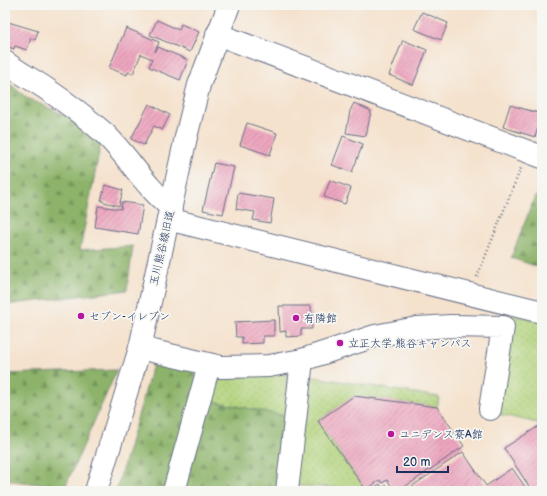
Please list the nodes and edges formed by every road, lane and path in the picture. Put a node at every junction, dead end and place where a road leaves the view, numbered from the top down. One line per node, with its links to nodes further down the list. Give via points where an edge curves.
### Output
1 (229, 5): 2 (street, 玉川熊谷線旧道)
2 (218, 34): 4 (street); 5 (street, 玉川熊谷線旧道, via 197,92)
3 (5, 62): 5 (street, via 48,90 103,132)
4 (535, 154): 6 (path)
5 (170, 213): 6 (street); 8 (street, 玉川熊谷線旧道)
6 (470, 294): 7 (street)
7 (542, 312)
8 (140, 348): 10 (street); 12 (street, 玉川熊谷線旧道)
9 (302, 360): 10 (street, via 269,366); 11 (street, via 375,336 417,328 503,327); 14 (street)
10 (209, 365): 13 (street)
11 (490, 409)
12 (96, 491)
13 (174, 491)
14 (287, 491)

